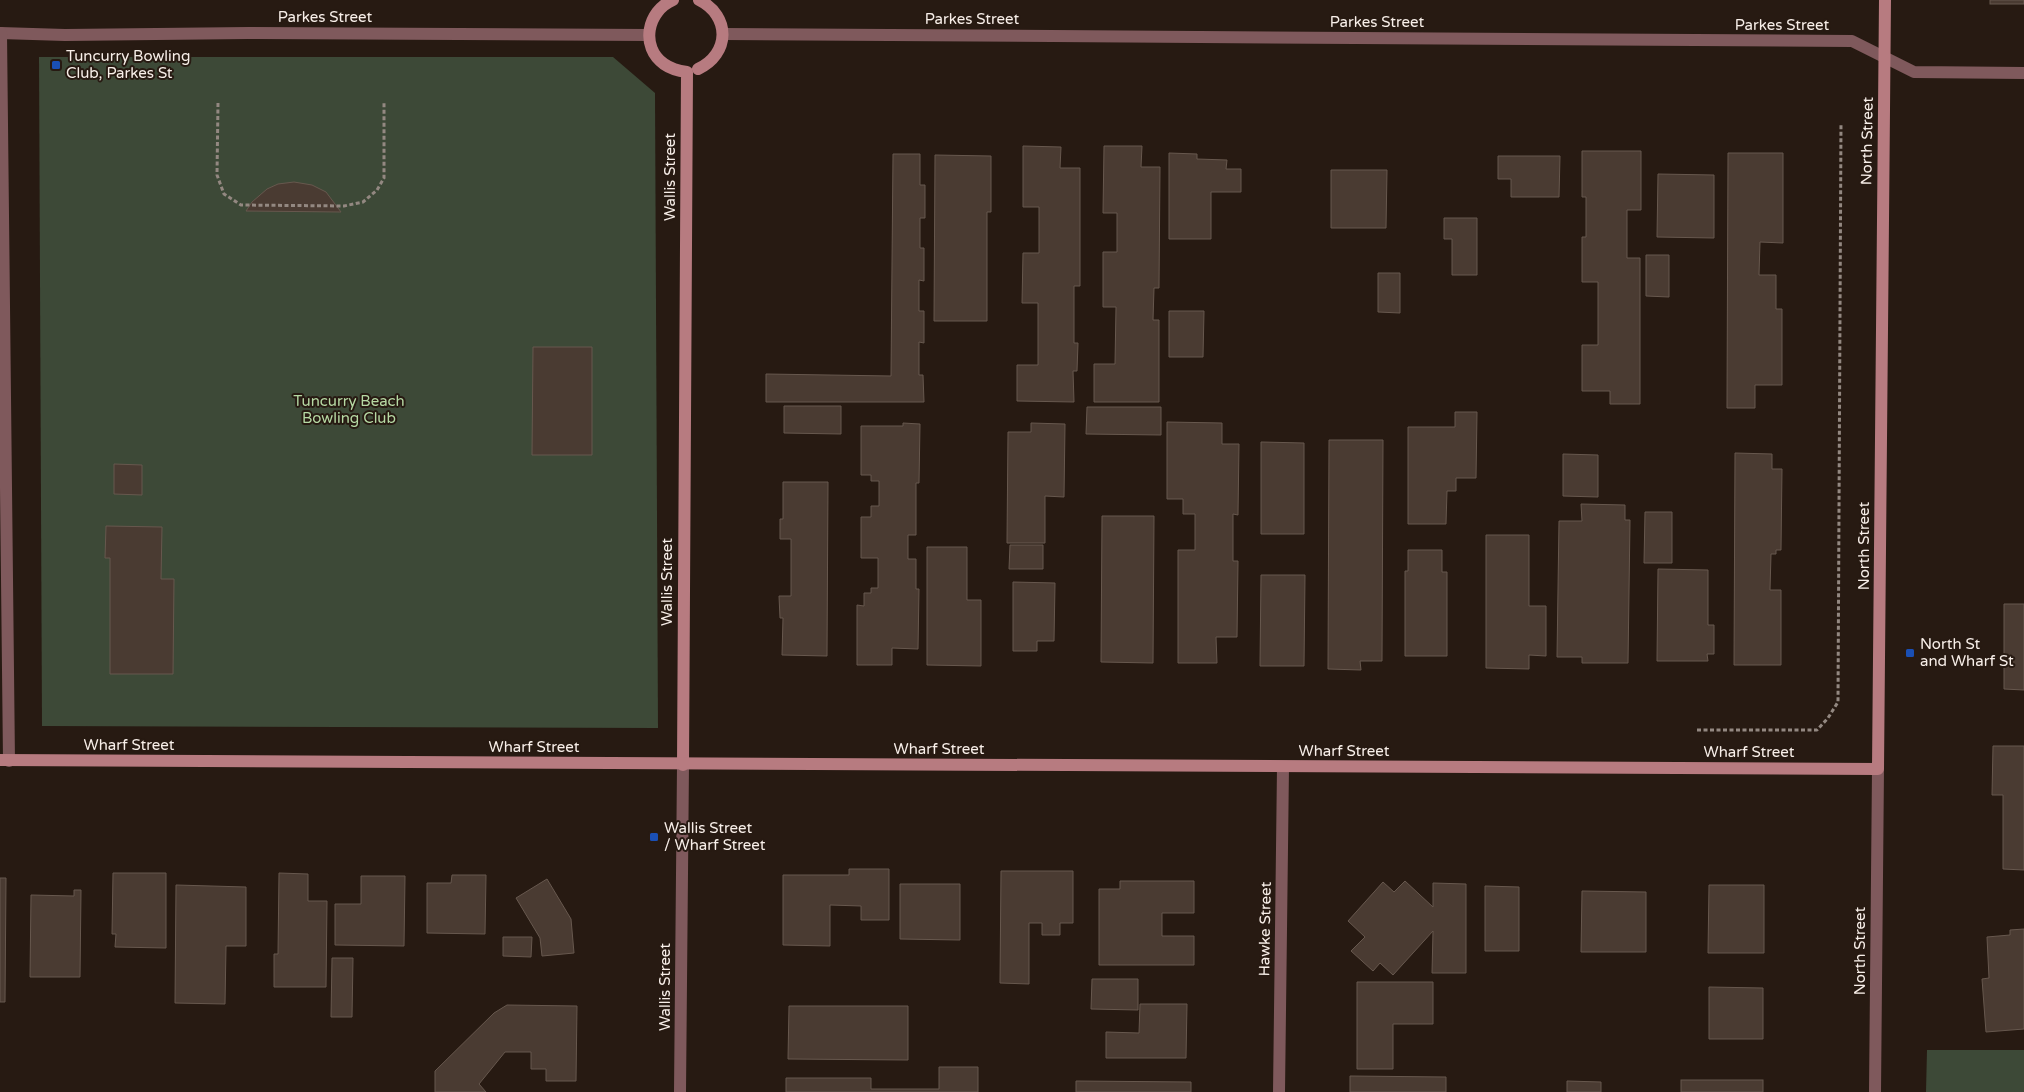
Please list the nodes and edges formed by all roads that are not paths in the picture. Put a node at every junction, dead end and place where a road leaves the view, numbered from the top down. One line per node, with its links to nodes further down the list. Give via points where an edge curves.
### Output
1 (673, 0): 6 (street, via 657,12)
2 (699, 0): 5 (street, via 717,13)
3 (1885, 0): 7 (street, North Street)
4 (0, 32): 6 (street, Parkes Street, via 65,35); 10 (street)
5 (723, 34): 7 (street, Parkes Street, via 1852,41); 8 (street, via 716,56 709,64)
6 (649, 35): 8 (street, via 660,61 675,70)
7 (1884, 58): 9 (street, Parkes Street, via 1914,72); 13 (street, North Street)
8 (692, 71): 11 (street, Wallis Street)
9 (2024, 73)
10 (4, 760): 11 (street, Wharf Street)
11 (683, 765): 12 (street, Wharf Street); 14 (street, Wallis Street)
12 (1283, 767): 13 (street, Wharf Street); 15 (street, Hawke Street)
13 (1878, 768): 16 (street, North Street)
14 (680, 1092)
15 (1279, 1092)
16 (1875, 1092)

